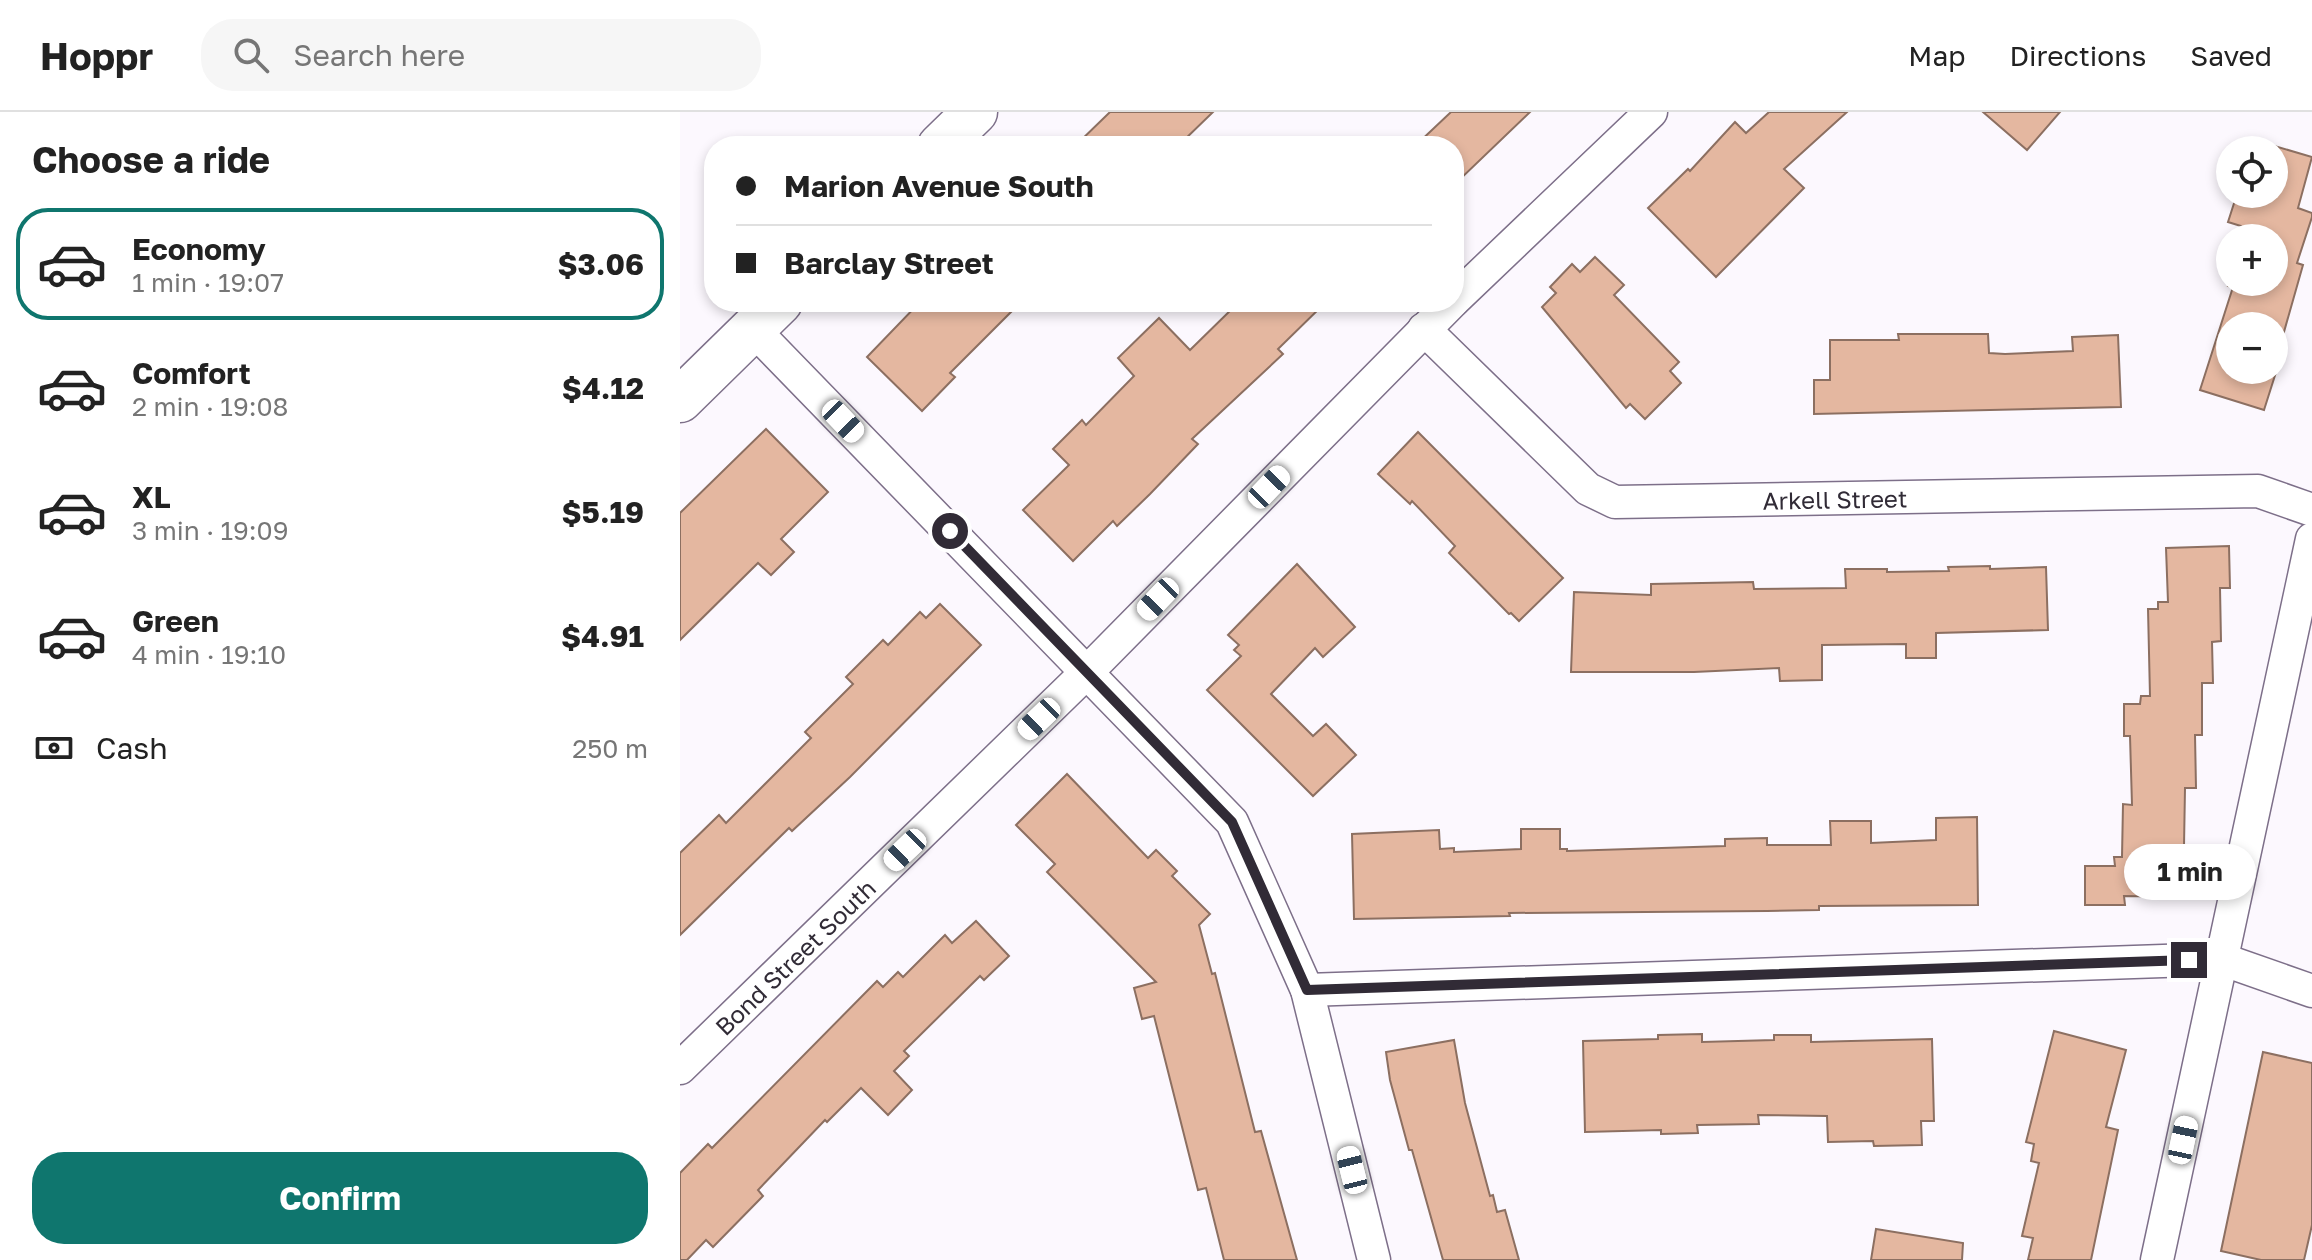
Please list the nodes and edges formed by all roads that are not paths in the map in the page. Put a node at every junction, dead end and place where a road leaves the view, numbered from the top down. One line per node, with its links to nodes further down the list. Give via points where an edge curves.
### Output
1 (975, 112): 3 (street)
2 (1651, 112): 4 (street, Bond Street South)
3 (950, 136)
4 (1464, 290)
5 (1442, 312): 7 (street, Bond Street South)
6 (767, 316): 8 (street); 11 (street)
7 (1424, 329): 9 (street, Arkell Street, via 1588,489 1615,502 2258,491); 11 (street, Bond Street South)
8 (680, 400)
9 (2312, 510)
10 (2312, 539): 12 (street)
11 (1088, 671): 13 (street, via 1232,822); 15 (street, Bond Street South)
12 (2221, 959): 13 (street); 14 (street); 17 (street)
13 (1307, 990): 16 (street)
14 (2312, 991)
15 (680, 1068)
16 (1374, 1260)
17 (2157, 1260)

